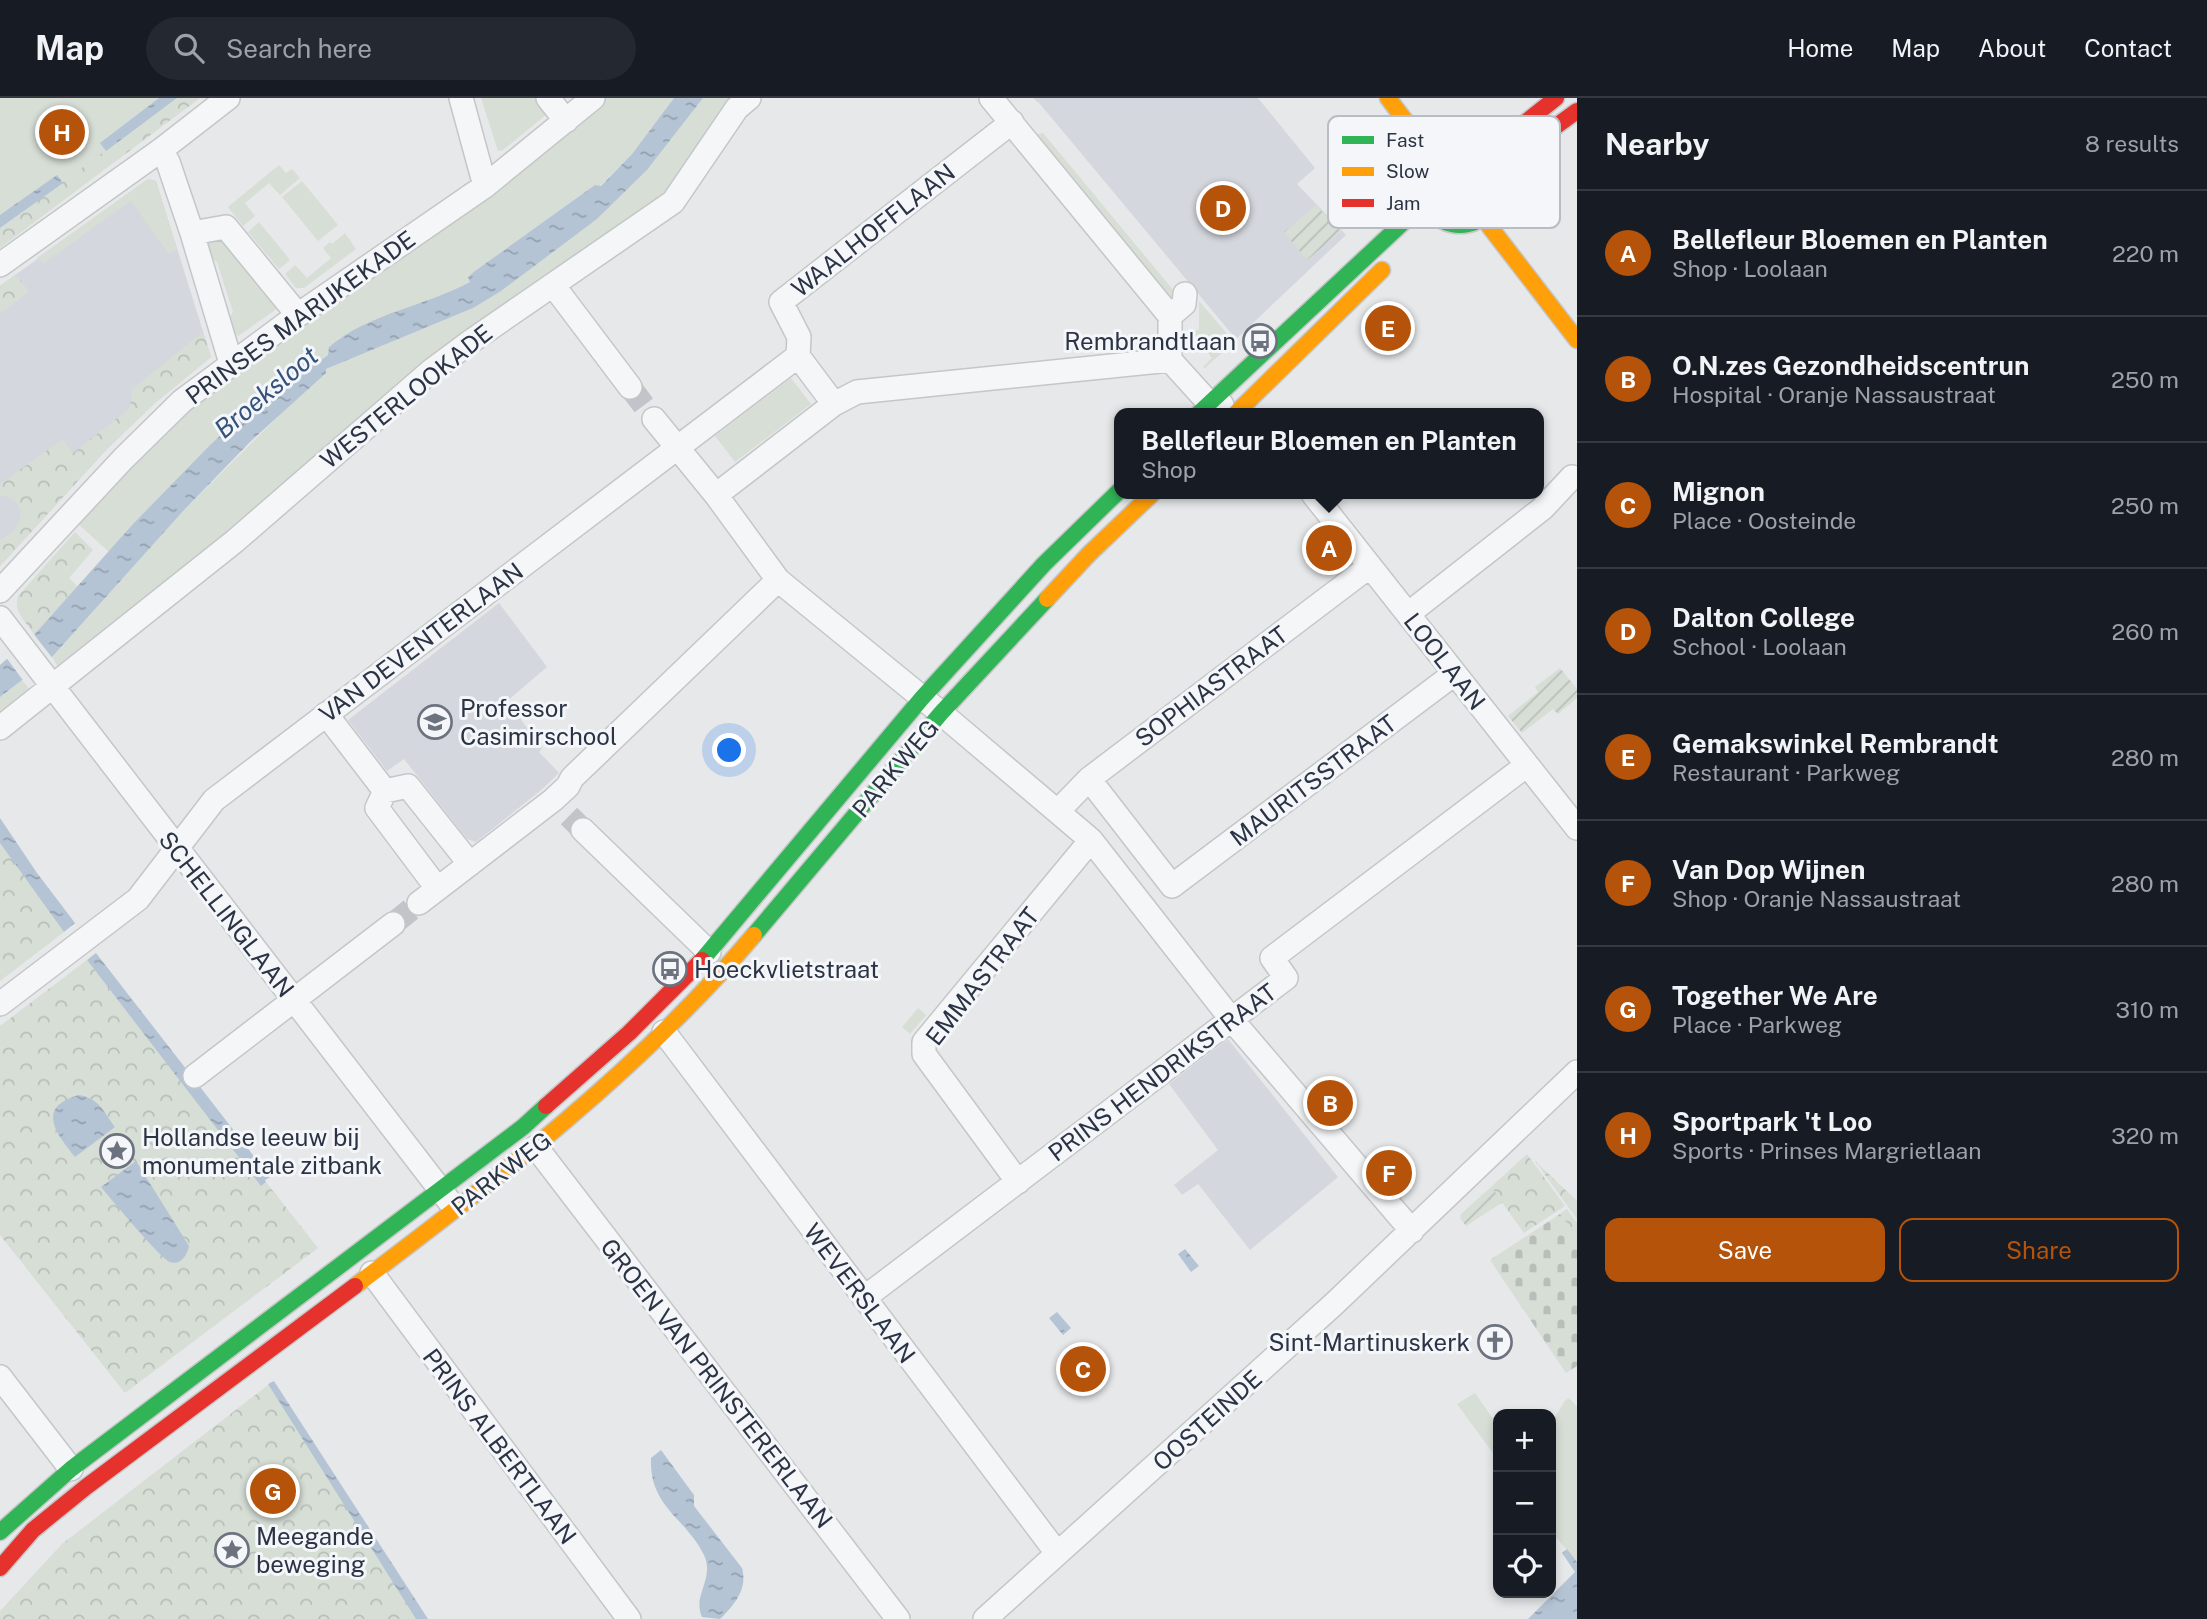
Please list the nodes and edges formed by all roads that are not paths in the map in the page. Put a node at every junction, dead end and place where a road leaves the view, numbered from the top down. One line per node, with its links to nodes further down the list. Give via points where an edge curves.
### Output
1 (228, 98): 15 (street)
2 (461, 98): 16 (street)
3 (548, 98): 12 (street)
4 (593, 98): 12 (street, PRINSES MARIJKEKADE)
5 (749, 98): 22 (street, WESTERLOOKADE, via 737,108 673,202)
6 (991, 98): 13 (street)
7 (1388, 98): 10 (street)
8 (1556, 98): 11 (street)
9 (1577, 111): 14 (street)
10 (1402, 116)
11 (1532, 116)
12 (566, 121): 16 (street, PRINSES MARIJKEKADE)
13 (1012, 122): 25 (street); 27 (street, WAALHOFFLAAN, via 781,302 799,337)
14 (1560, 123)
15 (161, 150): 19 (street); 21 (street)
16 (485, 186): 24 (street, PRINSES MARIJKEKADE)
17 (1397, 228): 32 (street)
18 (1491, 228): 26 (street)
19 (192, 233): 24 (street, via 226,227); 29 (street)
20 (1396, 257): 33 (street)
21 (0, 265)
22 (553, 285): 30 (street); 47 (street, WESTERLOOKADE, via 431,371 235,541)
23 (1185, 294): 25 (street, via 1184,304)
24 (298, 314): 29 (street, PRINSES MARIJKEKADE)
25 (1170, 316): 28 (street)
26 (1577, 340)
27 (798, 356): 31 (street); 35 (street, VAN DEVENTERLAAN)
28 (1170, 360): 31 (street, via 857,393); 32 (street)
29 (231, 363): 43 (street, PRINSES MARIJKEKADE, via 182,401 123,459)
30 (630, 387)
31 (834, 404): 37 (street)
32 (1204, 408)
33 (1244, 408)
34 (654, 419): 35 (street)
35 (676, 447): 37 (street); 50 (street, VAN DEVENTERLAAN)
36 (1572, 477): 44 (street, via 1544,508)
37 (716, 495): 42 (street)
38 (1114, 496): 48 (street, PARKWEG, via 1044,564)
39 (1147, 499): 49 (street, PARKWEG, via 1089,554)
40 (1317, 499): 41 (street, LOOLAAN)
41 (1370, 566): 44 (street, LOOLAAN); 53 (street, SOPHIASTRAAT)
42 (778, 580): 48 (street); 56 (street, via 572,778)
43 (0, 591)
44 (1408, 614): 46 (street, LOOLAAN)
45 (7, 628): 47 (street, SCHELLINGLAAN)
46 (1454, 674): 52 (street, LOOLAAN); 53 (street, MAURITSSTRAAT, via 1172,886)
47 (47, 682): 51 (street, WESTERLOOKADE); 59 (street, SCHELLINGLAAN)
48 (922, 698): 49 (street, PARKWEG); 62 (street, PARKWEG)
49 (941, 713): 55 (street); 66 (street, PARKWEG, via 762,927)
50 (326, 714): 54 (street); 59 (street, VAN DEVENTERLAAN, via 214,800)
51 (0, 728)
52 (1528, 765): 57 (street, LOOLAAN); 65 (street, PRINS HENDRIKSTRAAT, via 1272,958 1286,978)
53 (1089, 779): 55 (street, SOPHIASTRAAT)
54 (385, 791): 60 (street, via 408,786); 60 (street, via 377,808 428,896)
55 (1058, 811): 58 (street)
56 (568, 816): 60 (street); 62 (street)
57 (1577, 828)
58 (1091, 840): 65 (street); 70 (street, EMMASTRAAT, via 924,1042 924,1054)
59 (177, 848): 63 (street, SCHELLINGLAAN); 64 (street, VAN DEVENTERLAAN, via 138,899)
60 (470, 864)
61 (393, 924): 63 (street)
62 (709, 952): 71 (street, PARKWEG, via 581,1077)
63 (294, 1000): 68 (street); 71 (street, SCHELLINGLAAN)
64 (0, 1004)
65 (1232, 1020): 70 (street, PRINS HENDRIKSTRAAT); 73 (street)
66 (664, 1032): 69 (street, PARKWEG); 75 (street, WEVERSLAAN)
67 (1577, 1072): 73 (street, OOSTEINDE)
68 (195, 1076)
69 (536, 1147): 72 (street, PARKWEG); 82 (street, GROEN VAN PRINSTERERLAAN)
70 (1018, 1182): 75 (street, PRINS HENDRIKSTRAAT)
71 (441, 1190): 72 (street, SCHELLINGLAAN); 77 (street, PARKWEG)
72 (455, 1209): 74 (street, PARKWEG)
73 (1412, 1231): 79 (street, OOSTEINDE)
74 (372, 1273): 80 (street, PARKWEG, via 86,1487 33,1531); 81 (street, PRINS ALBERTLAAN)
75 (864, 1298): 79 (street, WEVERSLAAN)
76 (0, 1377): 77 (street)
77 (71, 1469): 78 (street, PARKWEG)
78 (0, 1532)
79 (1057, 1553): 83 (street, OOSTEINDE)
80 (0, 1568)
81 (629, 1619)
82 (898, 1619)
83 (985, 1619)

